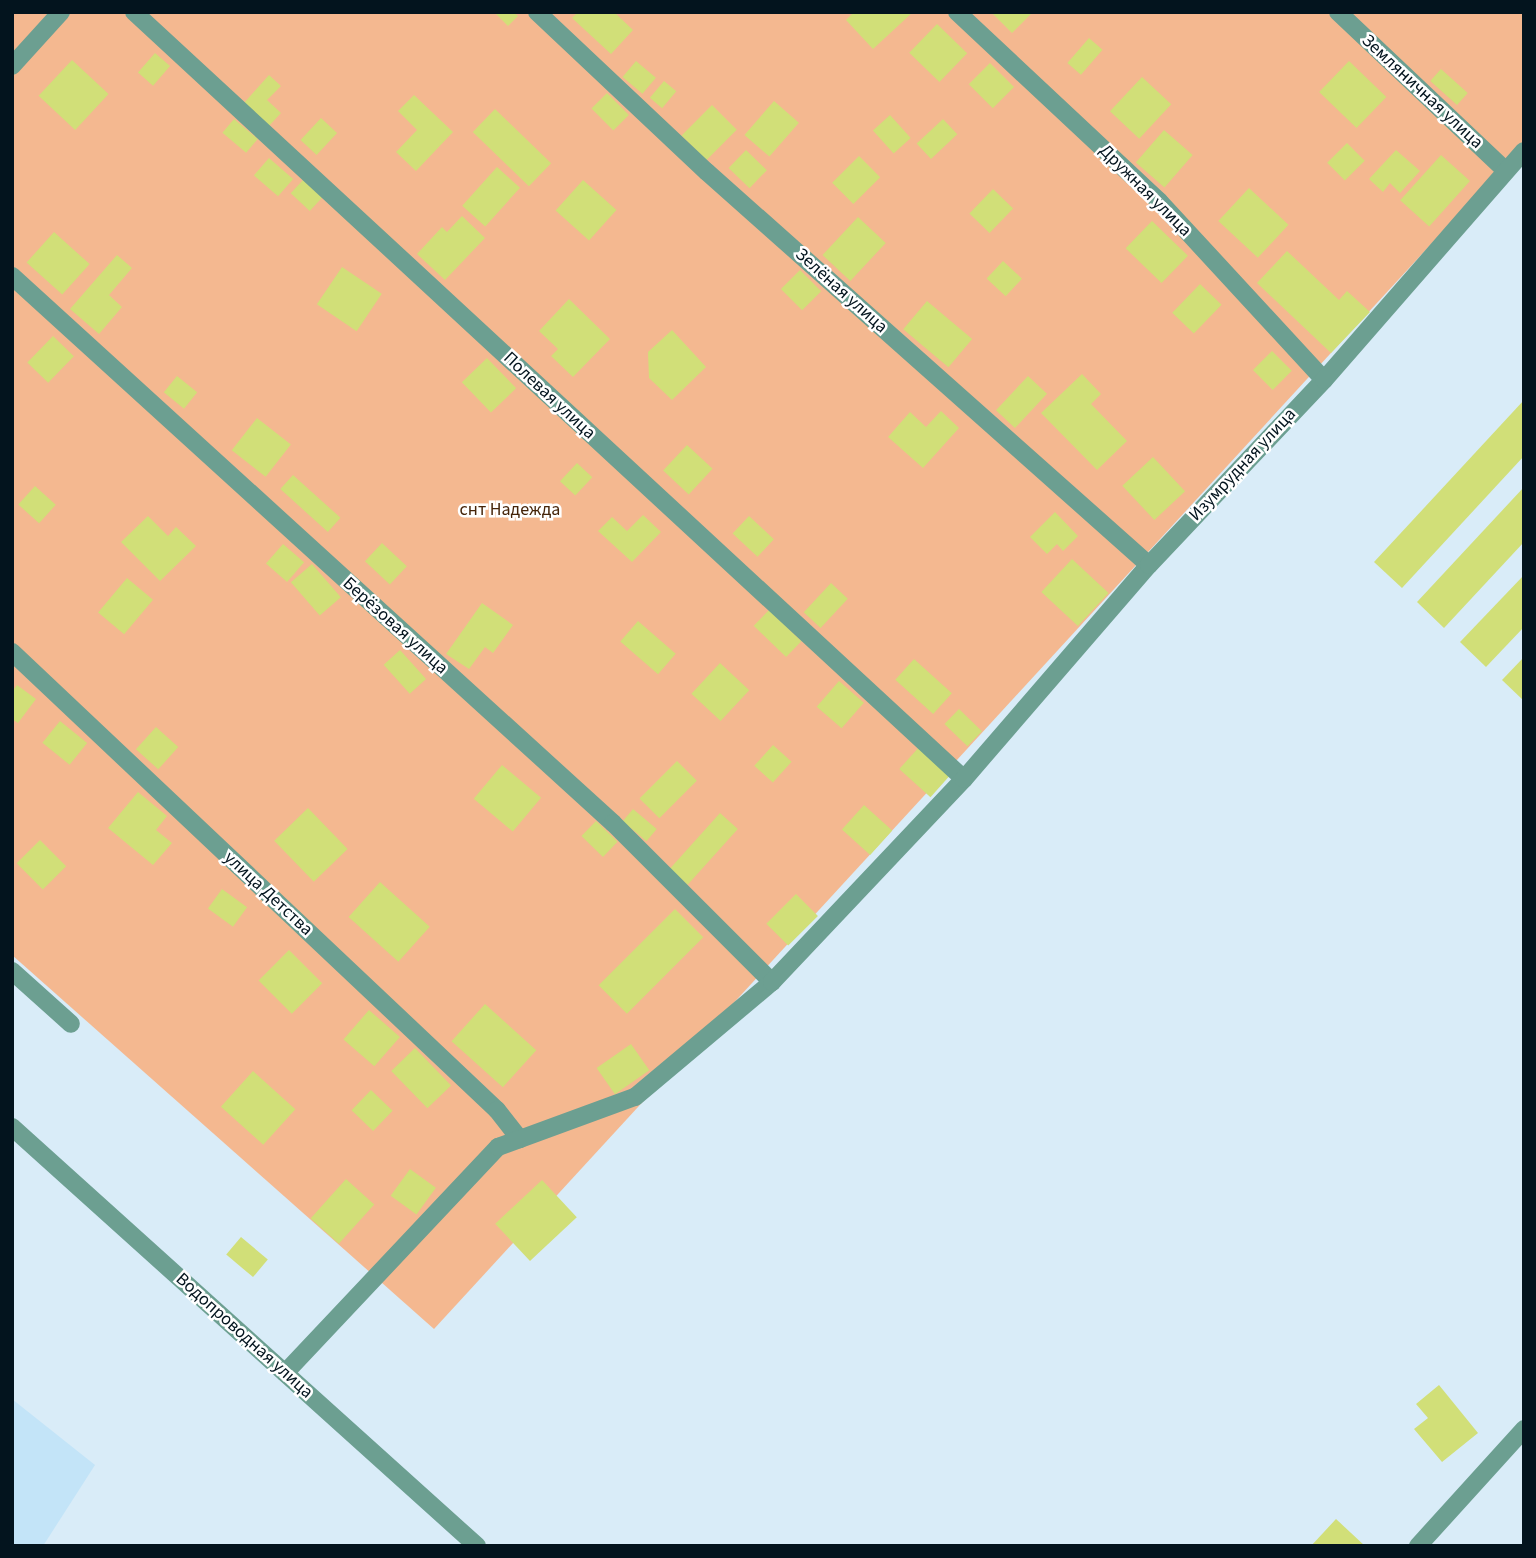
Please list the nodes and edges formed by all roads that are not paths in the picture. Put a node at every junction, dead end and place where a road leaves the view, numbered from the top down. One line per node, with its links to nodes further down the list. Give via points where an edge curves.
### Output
1 (61, 12): 6 (street)
2 (134, 12): 13 (street, Полевая улица)
3 (537, 12): 11 (street, Зелёная улица, via 707,172)
4 (957, 12): 10 (street, Дружная улица, via 1159,201)
5 (1338, 12): 8 (street, Земляничная улица)
6 (12, 66)
7 (1524, 151): 8 (street, Изумрудная улица)
8 (1506, 171): 10 (street, Изумрудная улица)
9 (12, 276): 15 (street, Берёзовая улица, via 614,823)
10 (1324, 380): 11 (street, Изумрудная улица)
11 (1149, 565): 13 (street, Изумрудная улица)
12 (12, 652): 18 (street, улица Детства, via 497,1110)
13 (964, 779): 15 (street, Изумрудная улица)
14 (12, 971): 16 (street)
15 (772, 982): 18 (street, Изумрудная улица, via 635,1097)
16 (71, 1024)
17 (12, 1127): 19 (street, Водопроводная улица)
18 (520, 1139): 19 (street, Изумрудная улица, via 498,1147)
19 (285, 1373): 21 (street, Водопроводная улица)
20 (1524, 1429): 22 (street)
21 (477, 1546)
22 (1419, 1546)

